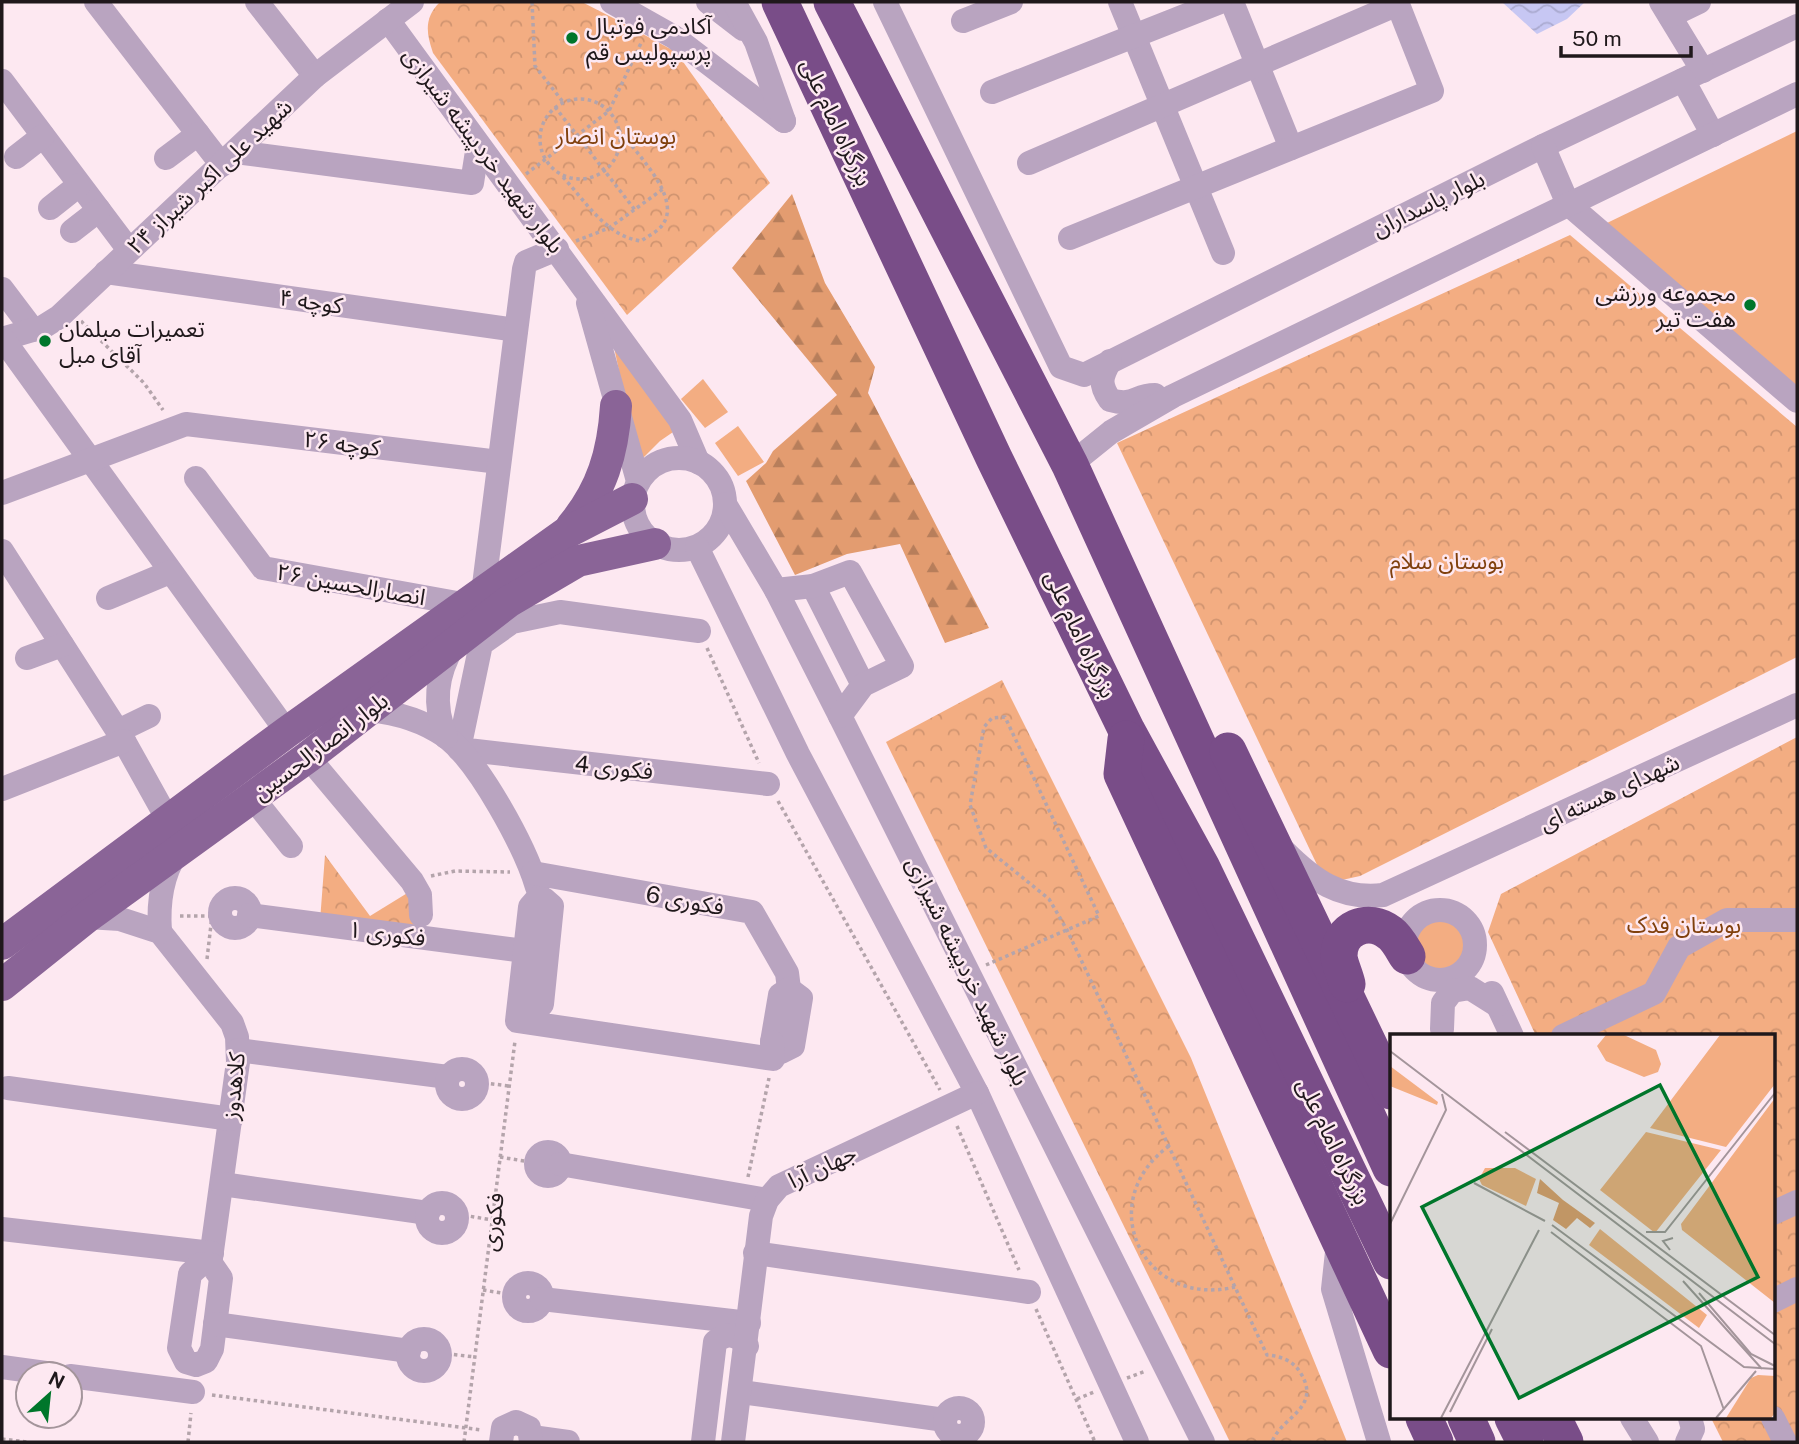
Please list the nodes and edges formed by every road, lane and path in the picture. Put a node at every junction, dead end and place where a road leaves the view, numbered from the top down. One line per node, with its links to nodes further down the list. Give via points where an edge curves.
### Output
1 (96, 2): 34 (street)
2 (257, 2): 25 (street)
3 (532, 2): 29 (path, via 535,66)
4 (612, 2): 19 (street)
5 (708, 2): 22 (street)
6 (734, 2): 22 (street)
7 (780, 2): 100 (highway, بزرگراه امام علی)
8 (832, 2): 76 (highway, بزرگراه امام علی)
9 (885, 2): 68 (street, بلوار پاسداران, via 1061,367 1084,374)
10 (1011, 2): 18 (street)
11 (1120, 2): 21 (street)
12 (1220, 2): 21 (street)
13 (1232, 2): 23 (street)
14 (1699, 2): 17 (street)
15 (1398, 3): 23 (street); 39 (street, via 1432,91)
16 (403, 8): 25 (street, شهید علی اکبر شیراز ۲۴); 37 (street, بلوار شهید خردپیشه شیرازی)
17 (1665, 9): 24 (street)
18 (963, 20)
19 (650, 24): 22 (street, via 674,37 784,121); 32 (path)
20 (1797, 26): 24 (street, بلوار پاسداران)
21 (1134, 36): 27 (street); 30 (street)
22 (756, 42)
23 (1258, 65): 30 (street); 39 (street)
24 (1693, 75): 35 (street); 38 (street, بلوار پاسداران)
25 (315, 76): 42 (street, شهید علی اکبر شیراز ۲۴)
26 (2, 81): 36 (street)
27 (992, 92)
28 (1797, 94): 35 (street)
29 (563, 102): 31 (path); 32 (path, via 587,100)
30 (1161, 106): 44 (street); 49 (street)
31 (555, 107): 43 (path, via 543,122 539,141); 45 (path)
32 (609, 111): 33 (path); 43 (path)
33 (619, 130): 45 (path, via 618,152); 50 (path)
34 (198, 134): 41 (street); 42 (street)
35 (1713, 135): 51 (street)
36 (43, 136): 40 (street); 47 (street)
37 (478, 145): 42 (street, via 472,183); 48 (street, بلوار شهید خردپیشه شیرازی)
38 (1543, 146): 51 (street); 68 (street, بلوار پاسداران)
39 (1292, 148): 49 (street)
40 (16, 157)
41 (166, 158)
42 (229, 158): 59 (street, شهید علی اکبر شیراز ۲۴)
43 (545, 159): 46 (path); 48 (path)
44 (1029, 163)
45 (605, 171): 46 (path, via 584,180); 54 (path)
46 (561, 175): 55 (path)
47 (79, 184): 52 (street); 53 (street)
48 (509, 186): 58 (street, بلوار شهید خردپیشه شیرازی)
49 (1195, 187): 57 (street); 60 (street)
50 (663, 189): 54 (path); 55 (path, via 670,208 663,225 641,241 624,239)
51 (1568, 204): 69 (street); 70 (street)
52 (50, 208)
53 (99, 210): 56 (street); 59 (street)
54 (635, 210): 55 (path)
55 (609, 228): 58 (path)
56 (72, 231)
57 (1070, 237)
58 (557, 249): 62 (street, بلوار شهید خردپیشه شیرازی); 66 (street, via 526,262)
59 (129, 250): 61 (street, شهید علی اکبر شیراز ۲۴)
60 (1223, 253)
61 (106, 272): 64 (street, شهید علی اکبر شیراز ۲۴); 66 (street, کوچه ۴)
62 (580, 279): 71 (street, بلوار شهید خردپیشه شیرازی, via 604,350); 75 (street, بلوار شهید خردپیشه شیرازی, via 680,420)
63 (2, 289): 65 (street)
64 (67, 309): 65 (street, شهید علی اکبر شیراز ۲۴); 72 (path, via 144,383)
65 (33, 330): 67 (street, شهید علی اکبر شیراز ۲۴)
66 (516, 330): 74 (street)
67 (2, 339): 73 (street)
68 (1110, 361): 69 (street, via 1101,384 1110,400 1126,404 1147,395)
69 (1173, 396): 76 (street, via 1111,432)
70 (1797, 401)
71 (616, 406): 78 (street, بلوار شهید خردپیشه شیرازی); 81 (main road, via 608,465 596,493)
72 (180, 426): 73 (street); 74 (street, کوچه ۲۶)
73 (91, 460): 79 (street); 85 (street)
74 (499, 462): 89 (street)
75 (698, 462): 78 (street, via 679,457 660,461); 80 (street, via 721,484)
76 (1070, 465): 91 (highway, بزرگراه امام علی)
77 (196, 478): 89 (street, انصارالحسین ۲۶, via 263,568)
78 (635, 490): 81 (main road, بلوار انصارالحسین); 82 (street, via 634,516)
79 (2, 493)
80 (726, 504): 83 (street, via 718,530); 87 (street, بلوار شهید خردپیشه شیرازی)
81 (566, 533): 89 (main road, بلوار انصارالحسین)
82 (655, 544): 83 (street, via 676,550); 93 (main road, بلوار انصارالحسین, via 578,561 508,603)
83 (697, 547): 142 (street, بلوار شهید خردپیشه شیرازی, via 797,754)
84 (2, 551): 92 (street)
85 (170, 572): 88 (street); 101 (street)
86 (813, 586): 87 (street); 95 (street); 95 (street, via 850,572 902,666)
87 (776, 590): 99 (street, بلوار شهید خردپیشه شیرازی)
88 (108, 598)
89 (476, 599): 101 (main road, بلوار انصارالحسین)
90 (699, 631): 103 (street, via 561,612 512,622 481,644); 106 (path)
91 (1146, 631): 109 (highway, via 1214,724); 148 (highway, بزرگراه امام علی)
92 (62, 645): 94 (street); 102 (street)
93 (454, 645): 97 (main road, بلوار انصارالحسین); 103 (street, via 442,667 437,707)
94 (27, 659)
95 (863, 685): 99 (street)
96 (1797, 705): 113 (street, شهدای هسته ای)
97 (370, 710): 103 (street, via 419,721); 104 (main road, بلوار انصارالحسین)
98 (149, 716): 102 (street)
99 (841, 716): 127 (street, بلوار شهید خردپیشه شیرازی)
100 (1127, 731): 156 (highway, via 1122,774); 159 (highway, بزرگراه امام علی, via 1202,868)
101 (287, 732): 108 (main road, بلوار انصارالحسین)
102 (121, 736): 105 (street); 108 (street)
103 (453, 743): 106 (street, فکوری 4); 112 (street, via 500,808)
104 (308, 757): 107 (main road, بلوار انصارالحسین); 114 (street)
105 (4, 784)
106 (768, 784): 143 (path)
107 (252, 797): 110 (street); 111 (main road, بلوار انصارالحسین)
108 (168, 820): 123 (main road, بلوار انصارالحسین)
109 (1268, 835): 113 (street, شهدای هسته ای, via 1310,877 1339,891 1383,895); 132 (highway)
110 (290, 846)
111 (178, 851): 118 (main road, بلوار انصارالحسین); 121 (street, via 165,877)
112 (533, 873): 114 (path, via 454,871); 115 (street); 137 (street, فکوری 6, via 752,912 787,973 789,989 802,998 793,1046)
113 (1420, 880): 116 (street)
114 (412, 881): 117 (street, via 420,895)
115 (541, 898): 124 (street, via 530,907); 131 (street, via 552,906 543,1001 540,1008)
116 (1435, 910): 125 (street, via 1447,910 1467,922 1473,932); 126 (street, via 1424,914 1408,932)
117 (421, 915)
118 (87, 916): 121 (street); 129 (main road, بلوار انصارالحسین)
119 (216, 916): 121 (path); 124 (street, فکوری ۱, via 234,928 244,925 249,915); 128 (path)
120 (1797, 919): 135 (street, via 1727,920 1679,947 1654,993)
121 (160, 924): 128 (street, کلاهدوز)
122 (1067, 930): 122 (path, via 1100,916 1005,717 992,718 984,727 970,805 986,848 1049,899); 127 (path); 145 (path)
123 (2, 944)
124 (525, 951): 131 (street)
125 (1474, 954): 126 (street, via 1461,972 1441,979 1420,973); 130 (street)
126 (1407, 956): 132 (highway, via 1392,933 1377,925 1363,924 1341,941 1339,958); 133 (street)
127 (968, 973): 196 (street, بلوار شهید خردپیشه شیرازی)
128 (204, 984): 136 (street, کلاهدوز, via 232,1023)
129 (2, 985)
130 (1497, 1005): 133 (street, via 1470,988 1452,991 1443,1003); 134 (street)
131 (518, 1011): 137 (street); 139 (path, فکوری)
132 (1359, 1025): 141 (highway)
133 (1444, 1033)
134 (1511, 1034)
135 (1567, 1034)
136 (238, 1050): 138 (street, via 448,1077 447,1089 458,1099 472,1096); 144 (street, کلاهدوز)
137 (772, 1051): 150 (path)
138 (477, 1082): 139 (path)
139 (509, 1086): 146 (path, فکوری)
140 (4, 1087): 144 (street)
141 (1390, 1089)
142 (977, 1093): 143 (street, جهان آرا); 195 (street, بلوار شهید خردپیشه شیرازی)
143 (949, 1107): 150 (street, جهان آرا); 163 (path)
144 (230, 1119): 149 (street, کلاهدوز)
145 (1169, 1146): 160 (path); 160 (path, via 1149,1163 1132,1199 1132,1226 1141,1251 1158,1272 1181,1286 1208,1291)
146 (500, 1157): 147 (path); 154 (path, فکوری)
147 (548, 1163): 150 (street)
148 (1390, 1166)
149 (222, 1184): 153 (street, via 428,1213 429,1226 442,1234 455,1227); 158 (street, کلاهدوز)
150 (755, 1198): 157 (street, جهان آرا, via 761,1216)
151 (1797, 1202): 152 (street)
152 (1774, 1213)
153 (457, 1214): 154 (path)
154 (492, 1220): 161 (path, فکوری)
155 (2, 1229): 158 (street)
156 (1339, 1238): 169 (highway); 198 (street, via 1334,1289)
157 (755, 1253): 163 (street); 168 (street, جهان آرا)
158 (211, 1259): 166 (street, کلاهدوز, via 221,1278); 166 (street, کلاهدوز, via 190,1274 179,1348 186,1362 196,1365 209,1357)
159 (1390, 1259)
160 (1235, 1287): 197 (path, via 1267,1355 1294,1364 1304,1380 1303,1406 1277,1430)
161 (483, 1290): 164 (path); 171 (path, فکوری)
162 (1797, 1290): 165 (street)
163 (1029, 1292): 194 (path)
164 (514, 1295): 167 (street, via 516,1304 526,1311 535,1310 542,1299)
165 (1774, 1301)
166 (215, 1324): 170 (street, via 409,1351 411,1363 425,1371 435,1367)
167 (715, 1330): 168 (street); 192 (street)
168 (748, 1334): 174 (street, جهان آرا)
169 (1390, 1348)
170 (440, 1353): 171 (path)
171 (475, 1357): 184 (path, فکوری)
172 (84, 1378): 173 (street)
173 (193, 1392): 184 (path); 188 (path)
174 (741, 1392): 175 (street); 193 (street, جهان آرا)
175 (945, 1420)
176 (1413, 1420): 199 (highway)
177 (1424, 1420): 200 (highway)
178 (1467, 1420): 201 (highway)
179 (1514, 1420): 202 (highway)
180 (1554, 1420): 203 (highway)
181 (1633, 1420): 204 (street)
182 (1690, 1420): 205 (street, via 1693,1430)
183 (1774, 1420): 206 (street)
184 (466, 1428): 189 (path, فکوری)
185 (2, 1439): 187 (path)
186 (532, 1440): 190 (street, via 525,1424 511,1422 501,1433); 191 (street)
187 (27, 1442)
188 (188, 1442)
189 (464, 1442)
190 (501, 1442)
191 (568, 1442)
192 (703, 1442)
193 (733, 1442)
194 (1095, 1442)
195 (1137, 1442)
196 (1203, 1442)
197 (1272, 1442)
198 (1379, 1442)
199 (1419, 1442)
200 (1435, 1442)
201 (1477, 1442)
202 (1525, 1442)
203 (1566, 1442)
204 (1647, 1442)
205 (1687, 1442)
206 (1784, 1442)

